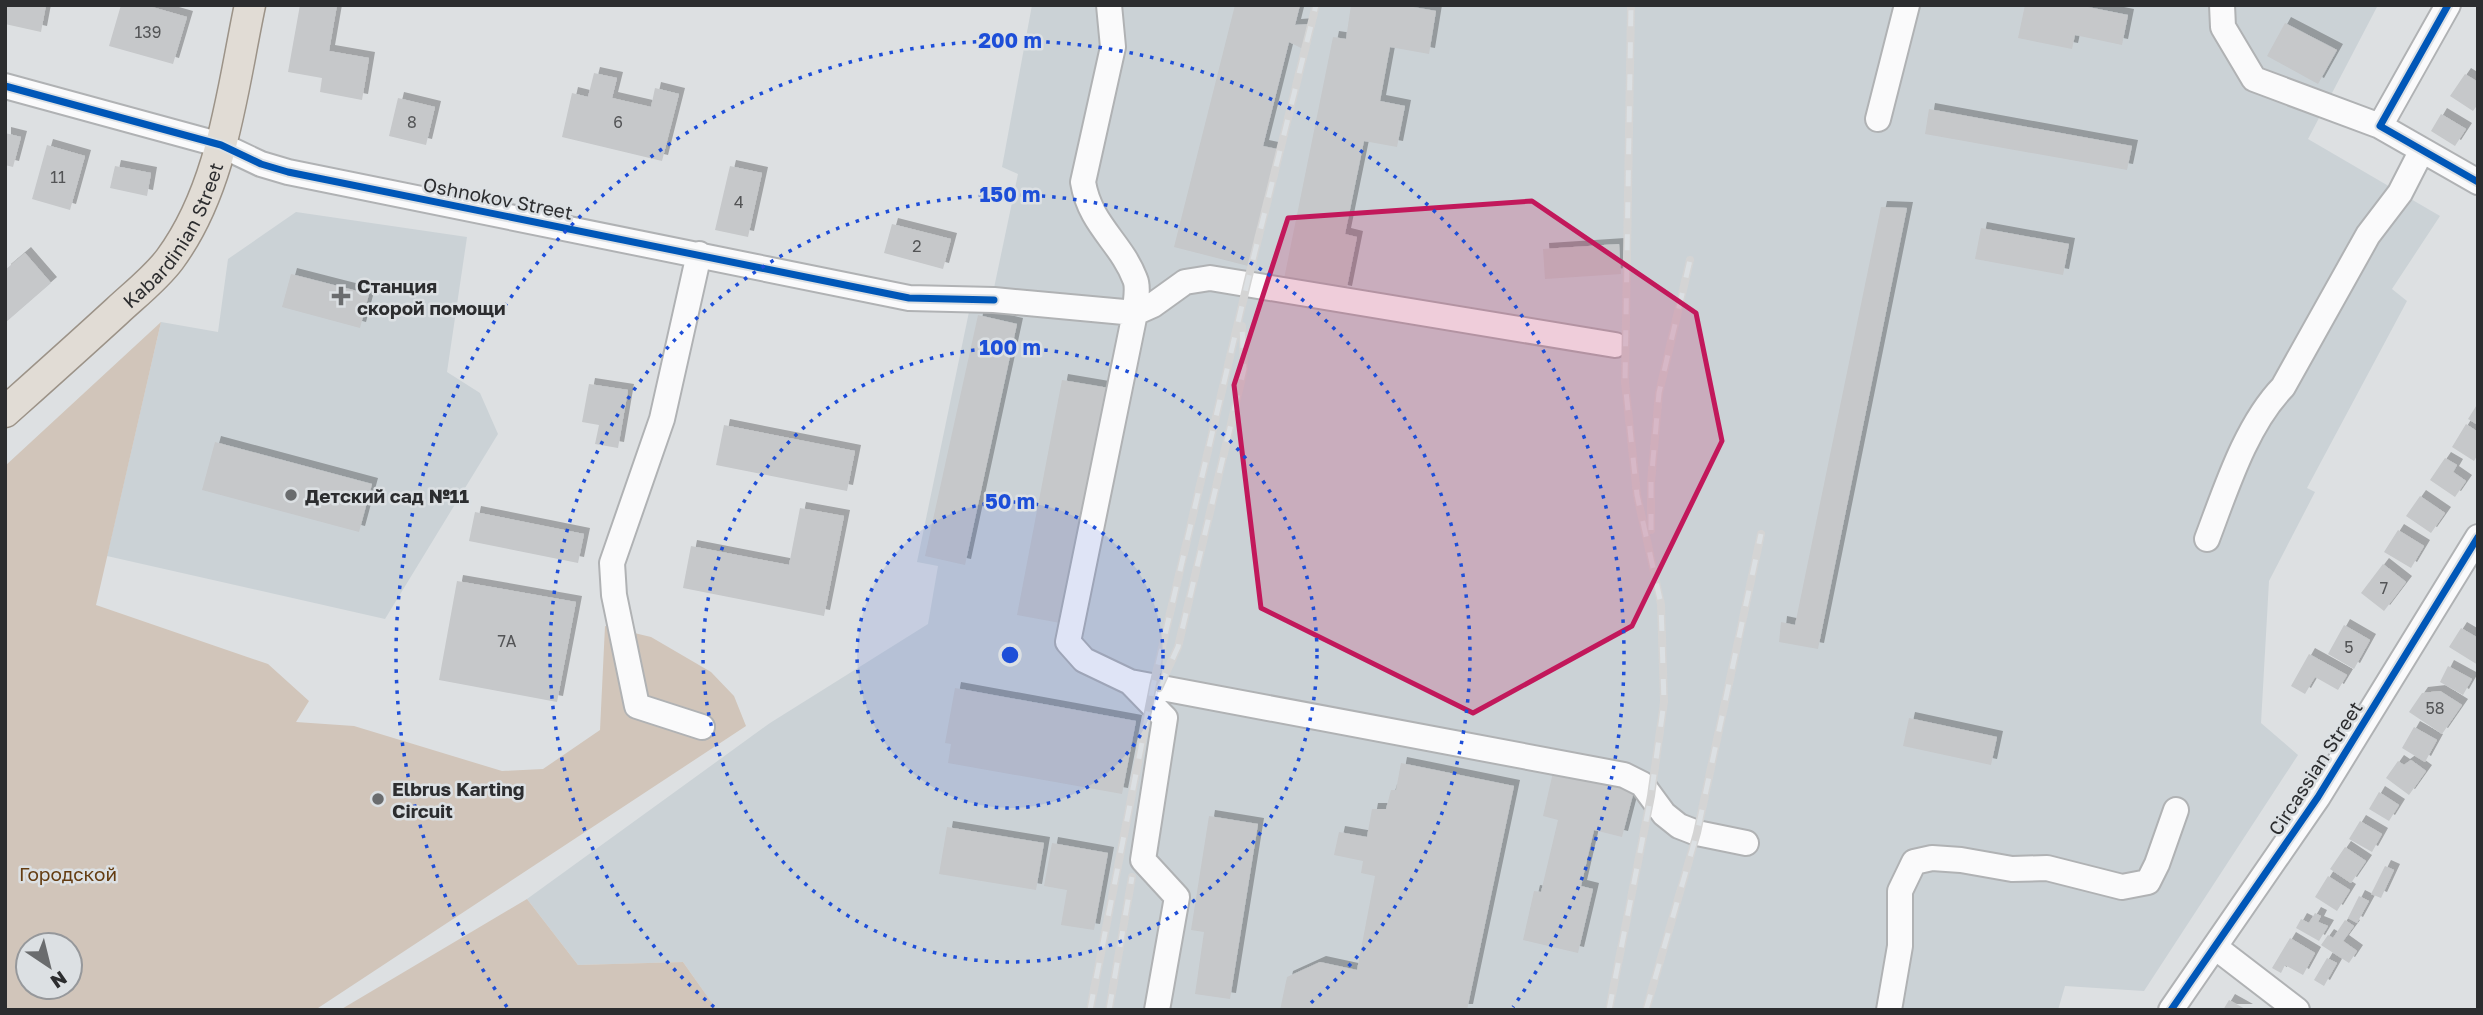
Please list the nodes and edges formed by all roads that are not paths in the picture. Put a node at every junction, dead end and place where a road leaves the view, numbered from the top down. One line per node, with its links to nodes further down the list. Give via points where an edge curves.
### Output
1 (250, 5): 9 (main road, Kabardinian Street)
2 (1108, 5): 13 (street, via 1113,47 1083,182 1098,224 1137,282)
3 (1907, 5): 7 (street)
4 (2222, 5): 8 (street, via 2223,27 2255,79)
5 (2448, 5): 8 (street)
6 (5, 86): 9 (street, Oshnokov Street)
7 (1878, 119)
8 (2380, 126): 10 (street)
9 (220, 145): 12 (street, Oshnokov Street, via 288,172); 15 (main road, Kabardinian Street, via 202,199 169,260)
10 (2422, 150): 11 (street); 17 (street, via 2400,193 2368,235 2283,387 2267,404)
11 (2478, 182)
12 (699, 254): 13 (street, Oshnokov Street, via 909,298 994,300); 19 (street, via 662,419 612,564 614,596 637,706)
13 (1135, 313): 14 (street, via 1185,282 1210,278); 18 (street, via 1068,642 1084,660)
14 (1615, 345)
15 (5, 412)
16 (2478, 537): 22 (street, Circassian Street, via 2318,797)
17 (2207, 539)
18 (1129, 682): 21 (street, via 1624,775 1642,784 1679,826); 23 (street, via 1165,718 1143,860 1177,897)
19 (702, 727)
20 (2176, 810): 24 (street, via 2148,882 2122,887 2047,868 2012,869 1932,858 1914,862 1900,891 1900,946)
21 (1746, 843)
22 (2215, 947): 25 (street, Circassian Street); 26 (street)
23 (1157, 1010)
24 (1889, 1010)
25 (2171, 1010)
26 (2297, 1010)

